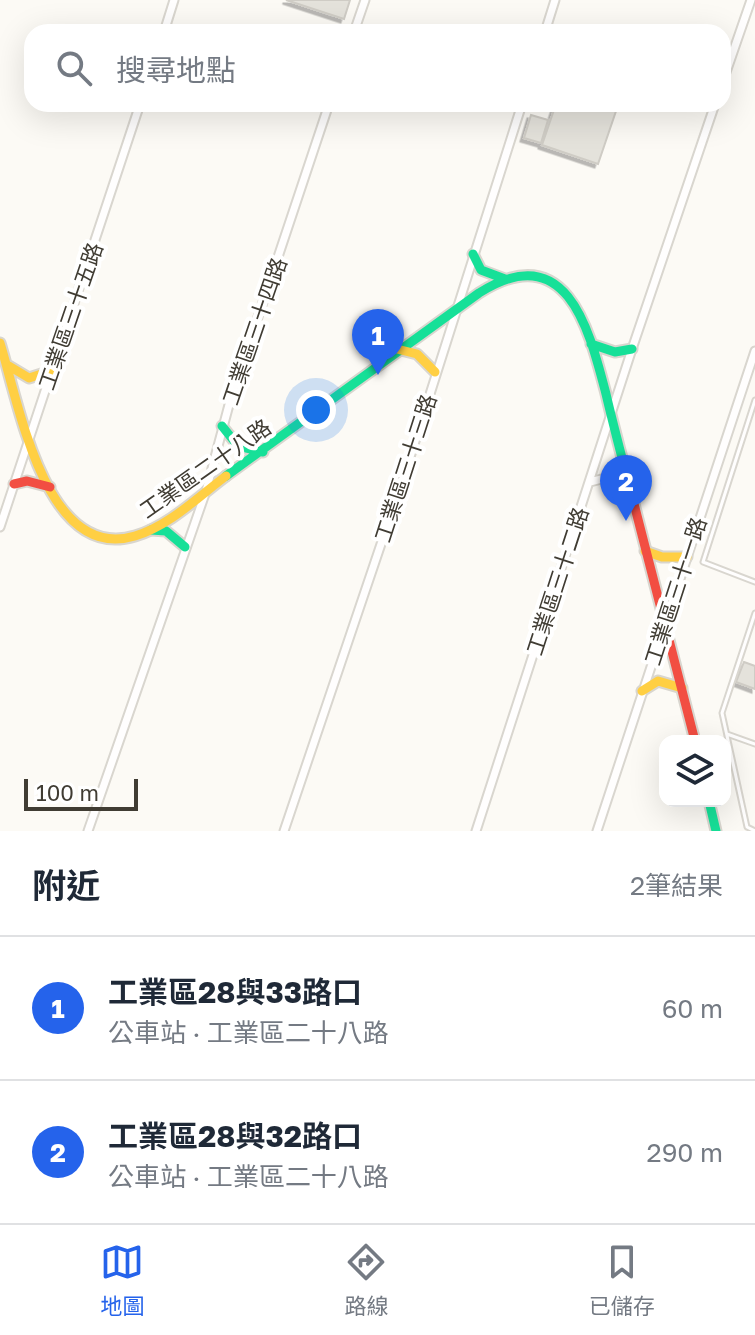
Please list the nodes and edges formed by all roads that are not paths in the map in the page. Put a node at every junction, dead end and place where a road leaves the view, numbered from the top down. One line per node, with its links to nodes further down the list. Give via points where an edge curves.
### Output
1 (174, 0): 5 (street)
2 (365, 0): 6 (street)
3 (555, 0): 7 (street)
4 (751, 0): 8 (street)
5 (166, 24)
6 (357, 24)
7 (548, 24)
8 (731, 58)
9 (137, 112): 22 (street, 工業區三十五路)
10 (326, 112): 26 (street, 工業區三十四路)
11 (519, 112): 13 (street, 工業區三十三路)
12 (712, 112): 19 (street, 工業區三十二路)
13 (473, 254): 14 (street, via 481,270); 15 (street, 工業區三十三路)
14 (505, 279): 15 (street, 工業區二十八路); 17 (street, via 536,278 561,289 581,311)
15 (455, 311): 18 (street, 工業區二十八路); 23 (street, 工業區三十三路)
16 (0, 343): 21 (street, 工業區二十八路)
17 (591, 344): 19 (street, via 615,352); 25 (street)
18 (397, 349): 23 (street, via 417,354); 28 (street, 工業區二十八路)
19 (632, 349): 25 (street, 工業區三十二路)
20 (755, 351): 38 (street, 工業區三十一路)
21 (7, 364): 22 (street, via 26,378); 27 (street, 工業區二十八路)
22 (51, 371): 27 (street, 工業區三十五路)
23 (435, 372): 49 (street, 工業區三十三路)
24 (755, 400): 39 (lane, via 703,562)
25 (611, 420): 29 (street, 工業區三十二路); 32 (street)
26 (222, 426): 28 (street, via 238,446); 33 (street, 工業區三十四路)
27 (30, 432): 30 (street, 工業區三十五路); 31 (street, 工業區二十八路)
28 (263, 452): 33 (street, 工業區二十八路)
29 (589, 483): 32 (street, via 609,477); 50 (street, 工業區三十二路)
30 (14, 484): 31 (street, via 27,481); 34 (street, 工業區三十五路)
31 (50, 487): 35 (street, 工業區二十八路, via 57,509 85,533 115,539)
32 (628, 488): 37 (street)
33 (206, 491): 35 (street, 工業區二十八路); 36 (street, 工業區三十四路)
34 (0, 527)
35 (148, 531): 36 (street, via 166,531)
36 (185, 547): 48 (street, 工業區三十四路)
37 (645, 551): 38 (street); 41 (street)
38 (687, 557): 41 (street, 工業區三十一路)
39 (755, 582)
40 (755, 613): 44 (lane, via 722,713)
41 (663, 629): 42 (street); 43 (street, 工業區三十一路)
42 (682, 688): 43 (street, via 658,681); 45 (street)
43 (642, 691): 51 (street, 工業區三十一路)
44 (727, 734): 46 (lane); 53 (lane, via 747,827)
45 (694, 735)
46 (755, 744)
47 (710, 807): 52 (street)
48 (88, 831)
49 (284, 831)
50 (476, 831)
51 (597, 831)
52 (716, 831)
53 (755, 831)

